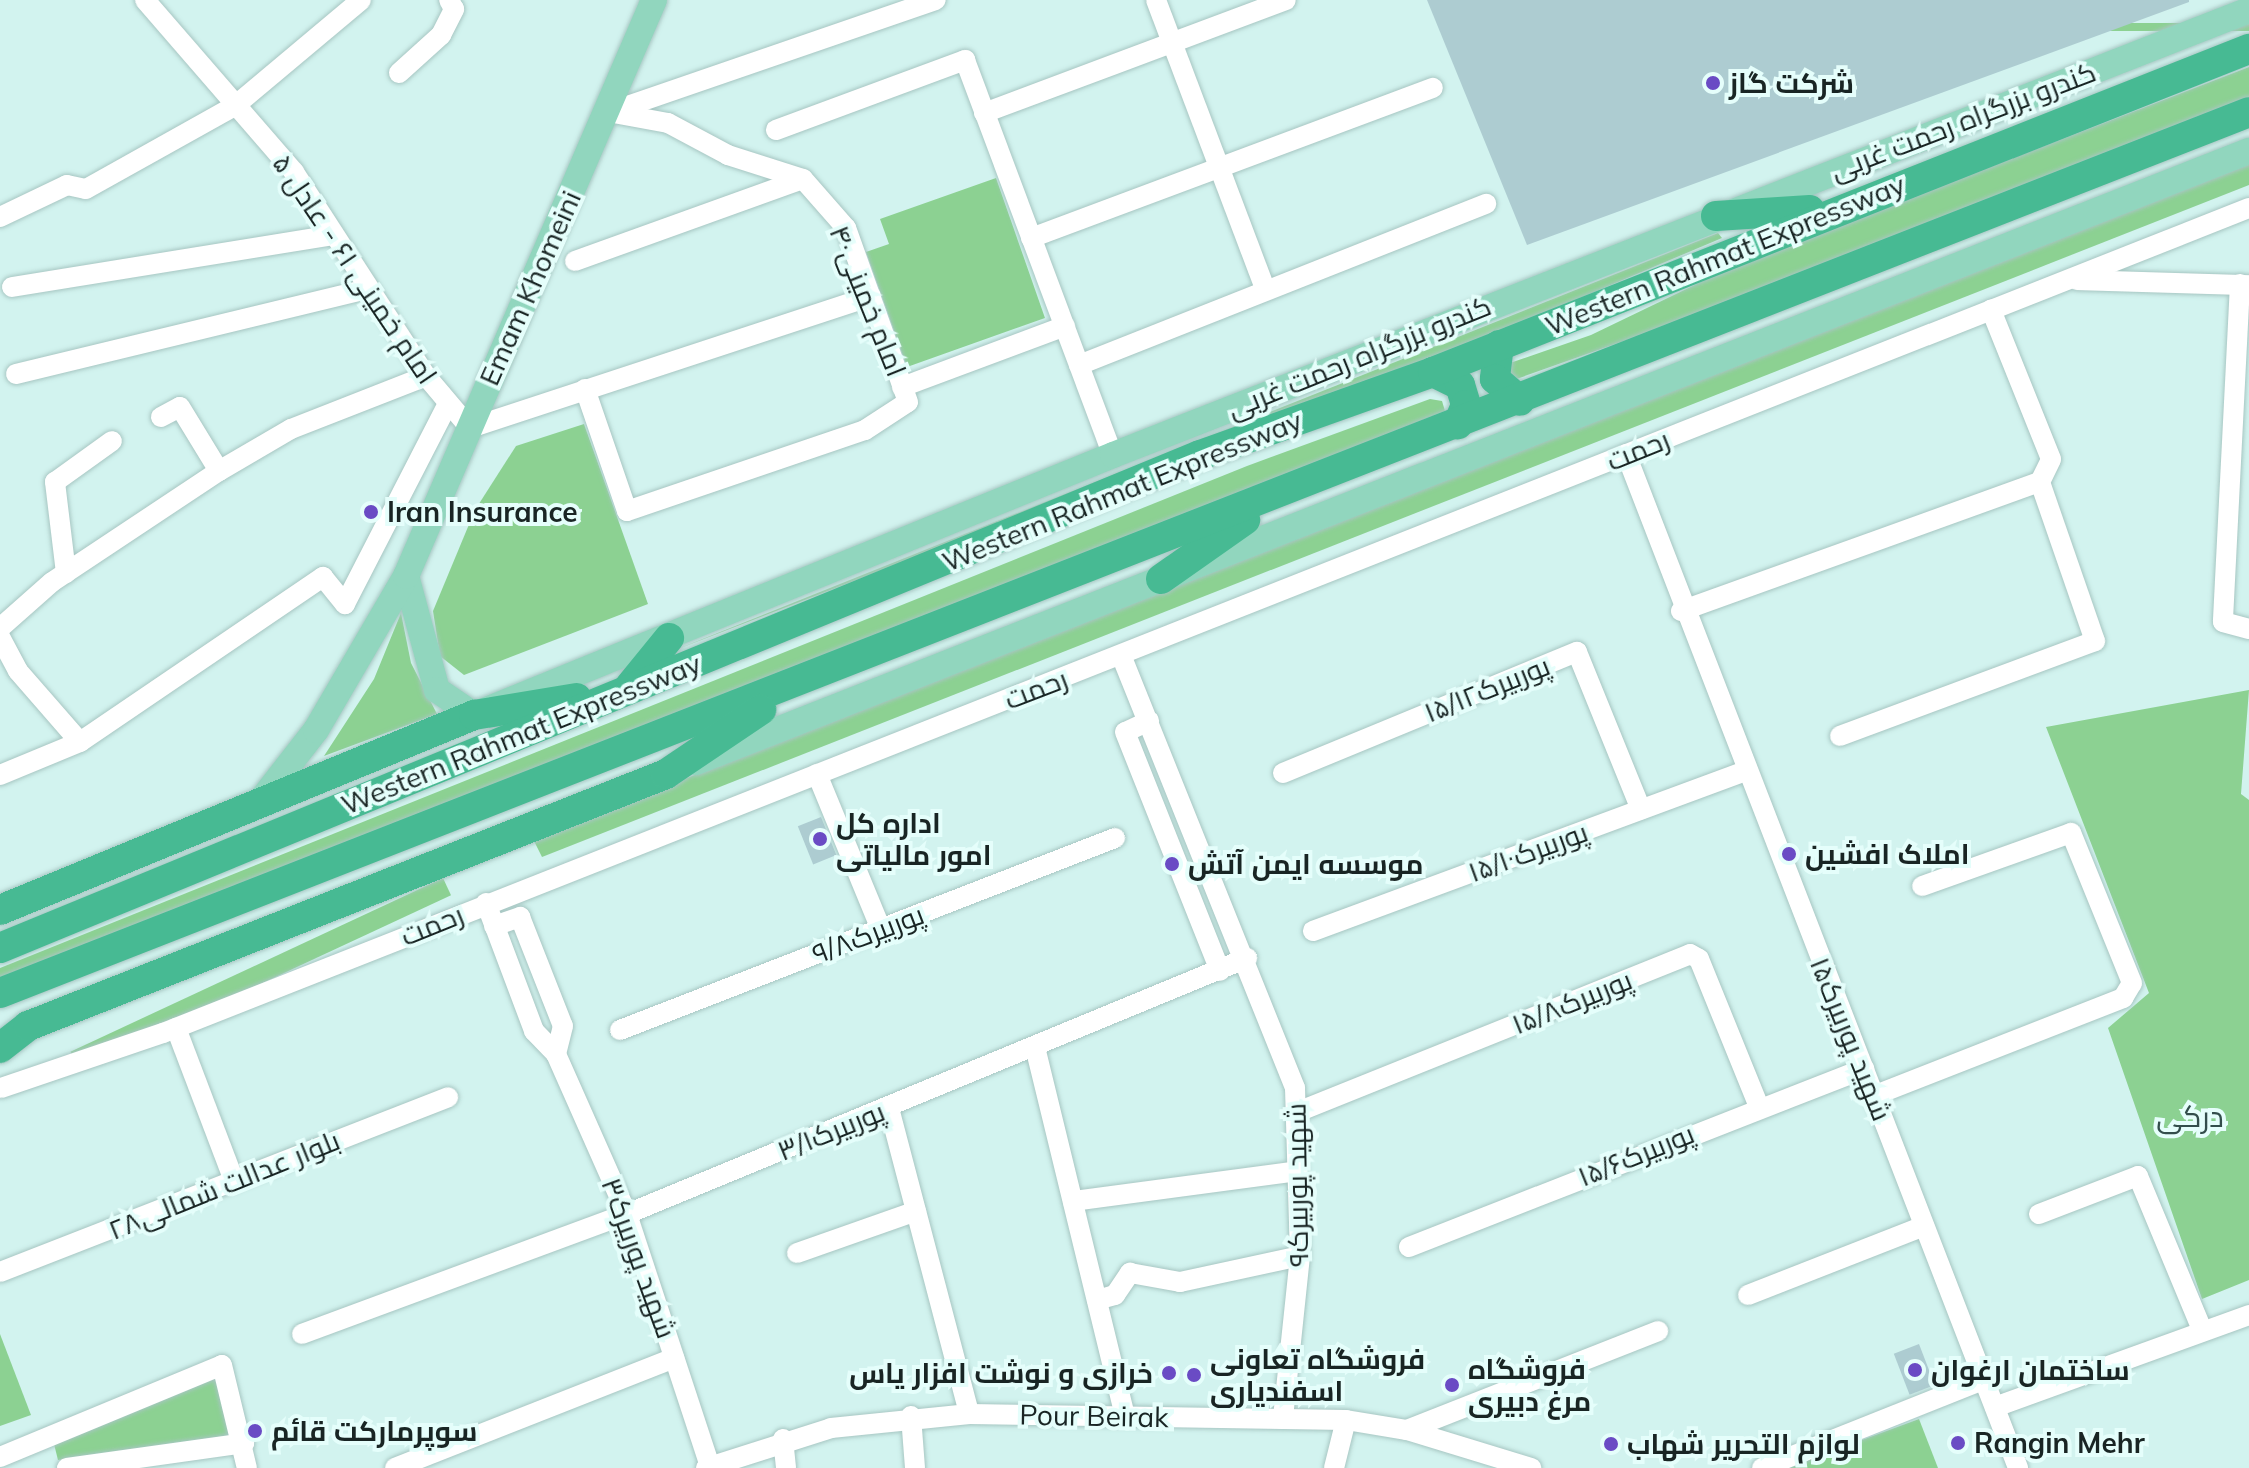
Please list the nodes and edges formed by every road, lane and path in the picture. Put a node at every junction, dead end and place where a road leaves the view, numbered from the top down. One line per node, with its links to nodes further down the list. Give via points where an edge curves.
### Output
1 (145, 0): 13 (street, امام خمینی ۶۱ - عادل ۵)
2 (361, 0): 13 (street)
3 (449, 0): 11 (street, via 454,9 441,35)
4 (654, 0): 14 (main road, Emam Khomeini)
5 (936, 0): 14 (street)
6 (1156, 0): 9 (street)
7 (1286, 0): 9 (street)
8 (2249, 10): 24 (main road, کندرو بزرگراه رحمت غربی)
9 (1172, 44): 16 (street); 19 (street)
10 (2249, 49): 23 (highway, Western Rahmat Expressway)
11 (399, 73)
12 (1433, 88): 19 (street)
13 (236, 105): 25 (street, via 86,189 67,185); 26 (street, امام خمینی ۶۱ - عادل ۵, via 294,172)
14 (608, 112): 20 (street, via 668,123 728,155); 48 (main road, Emam Khomeini)
15 (2249, 112): 44 (highway, Western Rahmat Expressway)
16 (984, 113): 17 (street, via 965,60); 27 (street)
17 (776, 130)
18 (2249, 151): 58 (main road)
19 (1220, 169): 27 (street); 32 (street)
20 (803, 179): 28 (street); 34 (street, امام خمینی۴۰, via 846,228)
21 (1486, 204): 32 (street)
22 (2249, 208): 29 (street, رحمت)
23 (1836, 209): 24 (highway); 37 (highway, Western Rahmat Expressway)
24 (1716, 216): 51 (main road, کندرو بزرگراه رحمت غربی)
25 (0, 217)
26 (333, 235): 31 (street); 33 (street, امام خمینی ۶۱ - عادل ۵)
27 (1031, 238): 36 (street)
28 (575, 261)
29 (2067, 280): 30 (street); 35 (street, رحمت)
30 (2244, 284): 52 (street)
31 (12, 287)
32 (1265, 288): 38 (street)
33 (367, 289): 40 (street); 41 (street, امام خمینی ۶۱ - عادل ۵)
34 (871, 296): 42 (street); 43 (street, امام خمینی۴۰)
35 (1991, 310): 50 (street, رحمت); 54 (street, via 2051,459)
36 (1065, 326): 38 (street); 43 (street)
37 (1499, 345): 39 (highway, Western Rahmat Expressway); 44 (highway, via 1495,379)
38 (1079, 365): 51 (street)
39 (1433, 372): 47 (highway, via 1460,385 1466,405); 67 (highway, Western Rahmat Expressway, via 1200,455)
40 (16, 374)
41 (426, 376): 45 (street, امام خمینی ۶۱ - عادل ۵); 53 (street, via 291,429)
42 (585, 389): 43 (street, via 627,511 865,430); 48 (street)
43 (905, 395)
44 (1520, 401): 47 (highway, Western Rahmat Expressway)
45 (448, 404): 48 (street, امام خمینی ۶۱ - عادل ۵); 71 (street, via 345,604 323,577)
46 (161, 417): 53 (street, via 180,407)
47 (1458, 424): 55 (highway, Western Rahmat Expressway)
48 (470, 428): 57 (main road, Emam Khomeini)
49 (112, 441): 56 (street, via 55,482)
50 (1626, 454): 59 (street, شهید پوربیرک۱۵); 64 (street, رحمت)
51 (1113, 455): 63 (main road, کندرو بزرگراه رحمت غربی)
52 (2242, 462): 61 (street, via 2226,626)
53 (219, 471): 56 (street)
54 (2040, 482): 59 (street); 70 (street, via 2098,636)
55 (1284, 493): 58 (highway); 66 (highway, Western Rahmat Expressway)
56 (66, 573): 60 (street)
57 (406, 576): 68 (main road, via 437,690); 77 (main road, Emam Khomeini, via 316,730)
58 (1161, 579): 74 (main road)
59 (1681, 611): 72 (street, شهید پوربیرک۱۵)
60 (0, 628)
61 (2249, 629)
62 (0, 637): 65 (street)
63 (669, 638): 67 (highway); 68 (main road, کندرو بزرگراه رحمت غربی)
64 (1121, 655): 69 (street, شهید پوربیرک۹); 75 (street, رحمت)
65 (9, 675): 71 (street)
66 (806, 680): 74 (highway); 89 (highway, Western Rahmat Expressway)
67 (627, 690): 68 (highway); 86 (highway, Western Rahmat Expressway)
68 (474, 715): 77 (highway)
69 (1149, 721): 87 (street, شهید پوربیرک۹); 88 (street, via 1125,732)
70 (1840, 736)
71 (80, 742): 76 (street)
72 (1743, 772): 78 (street, پوربیرک۱۵/۱۰); 95 (street, شهید پوربیرک۱۵)
73 (1283, 773): 78 (street, پوربیرک۱۵/۱۲, via 1577,652)
74 (666, 774): 92 (highway, via 28,1026)
75 (817, 774): 81 (street, رحمت); 84 (street)
76 (0, 775)
77 (263, 798): 82 (highway)
78 (1641, 810): 85 (street, پوربیرک۱۵/۱۰)
79 (1115, 838): 84 (street, پوربیرک۹/۸)
80 (1922, 886): 97 (street, via 2071,833 2130,990)
81 (486, 903): 83 (street); 90 (street, رحمت)
82 (0, 910)
83 (494, 926): 94 (street, via 534,1031); 94 (street, via 520,917 563,1026)
84 (881, 929): 91 (street, پوربیرک۹/۸)
85 (1313, 931)
86 (0, 948)
87 (1247, 958): 88 (street, پوربیرک۳/۱); 101 (street, شهید پوربیرک۹, via 1295,1088)
88 (1220, 971): 93 (street, پوربیرک۳/۱)
89 (0, 993)
90 (176, 1028): 96 (street, رحمت); 103 (street)
91 (620, 1030)
92 (0, 1048)
93 (1036, 1051): 100 (street, پوربیرک۳/۱); 104 (street)
94 (556, 1054): 106 (street, شهید پوربیرک۳)
95 (1864, 1069): 97 (street, شهید پوربیرک۱۵); 99 (street, پوربیرک۱۵/۶)
96 (1, 1088)
97 (1873, 1096): 108 (street, شهید پوربیرک۱۵)
98 (448, 1097): 103 (street, بلوار عدالت شمالی۲۸)
99 (1759, 1107): 101 (street, پوربیرک۱۵/۸, via 1699,959 1690,954); 109 (street, پوربیرک۱۵/۶)
100 (889, 1108): 105 (street); 106 (street, پوربیرک۳/۱)
101 (1295, 1113): 102 (street, شهید پوربیرک۹)
102 (1297, 1171): 104 (street); 111 (street, شهید پوربیرک۹)
103 (234, 1181): 112 (street, بلوار عدالت شمالی۲۸)
104 (1073, 1201): 114 (street)
105 (916, 1211): 110 (street); 122 (street)
106 (627, 1214): 118 (street, پوربیرک۳/۱); 119 (street, شهید پوربیرک۳)
107 (2039, 1214): 116 (street, via 2138,1176)
108 (1924, 1226): 113 (street); 120 (street, شهید پوربیرک۱۵)
109 (1409, 1247)
110 (797, 1253)
111 (1300, 1256): 114 (street, via 1180,1282 1130,1273 1115,1295); 125 (street, شهید پوربیرک۹)
112 (0, 1272)
113 (1748, 1295)
114 (1097, 1300): 124 (street)
115 (2249, 1315): 116 (street)
116 (2202, 1330): 121 (street)
117 (1658, 1331): 127 (street)
118 (302, 1334)
119 (674, 1358): 131 (street, شهید پوربیرک۳); 134 (street)
120 (1983, 1380): 121 (street, شهید پوربیرک۱۵); 139 (street)
121 (1995, 1407): 140 (street, شهید پوربیرک۱۵)
122 (969, 1414): 123 (street, Pour Beirak); 124 (street, Pour Beirak)
123 (911, 1416): 128 (street, Pour Beirak); 136 (street)
124 (1125, 1416): 125 (street, Pour Beirak)
125 (1283, 1419): 126 (street, Pour Beirak)
126 (1346, 1420): 127 (street, Pour Beirak); 137 (street)
127 (1407, 1430): 138 (street, Pour Beirak)
128 (783, 1439): 131 (street, Pour Beirak); 135 (street)
129 (244, 1443): 130 (street, via 222,1365); 132 (street); 133 (street)
130 (0, 1457)
131 (708, 1467)
132 (67, 1468)
133 (247, 1468)
134 (395, 1468)
135 (786, 1468)
136 (915, 1468)
137 (1334, 1468)
138 (1531, 1468)
139 (1762, 1468)
140 (2018, 1468)

